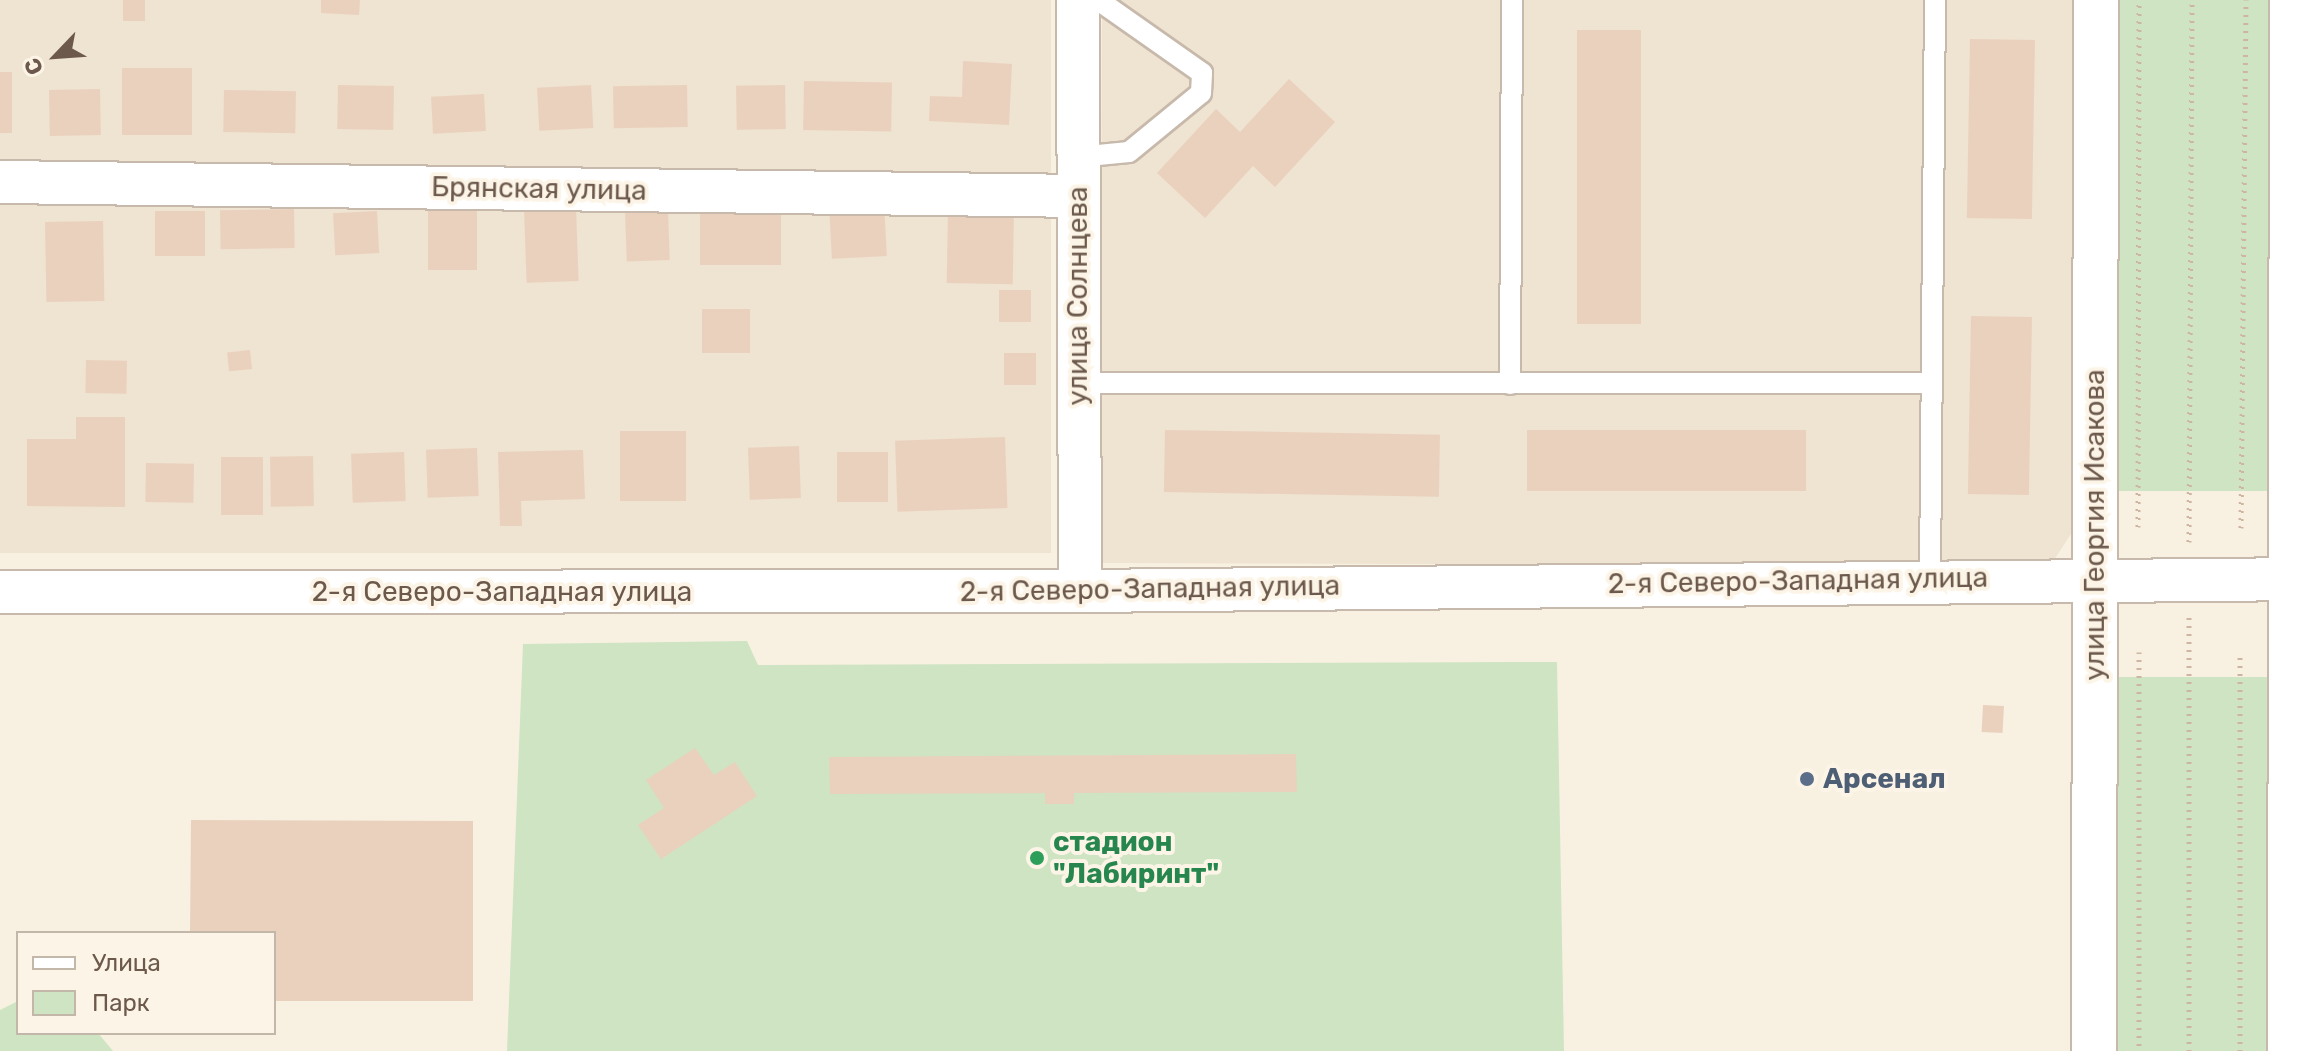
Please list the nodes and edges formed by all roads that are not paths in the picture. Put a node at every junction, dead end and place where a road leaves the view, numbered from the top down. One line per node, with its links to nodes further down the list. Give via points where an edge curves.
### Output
1 (1078, 0): 7 (street, улица Солнцева)
2 (1098, 0): 7 (lane, via 1202,73 1201,93 1129,152)
3 (1512, 0): 11 (lane)
4 (1935, 0): 10 (lane)
5 (2096, 0): 13 (street, улица Георгия Исакова)
6 (2294, 8): 14 (street)
7 (1078, 177): 8 (street, Брянская улица); 9 (street, улица Солнцева)
8 (0, 182)
9 (1078, 383): 11 (lane); 15 (street, улица Солнцева)
10 (1929, 383): 11 (lane); 12 (lane)
11 (1510, 384)
12 (1930, 579): 13 (street, 2-я Северо-Западная улица); 15 (street, 2-я Северо-Западная улица)
13 (2095, 579): 14 (street, 2-я Северо-Западная улица); 17 (street, улица Георгия Исакова)
14 (2295, 579): 18 (street)
15 (1080, 591): 16 (street, 2-я Северо-Западная улица)
16 (0, 592)
17 (2094, 1051)
18 (2290, 1051)

